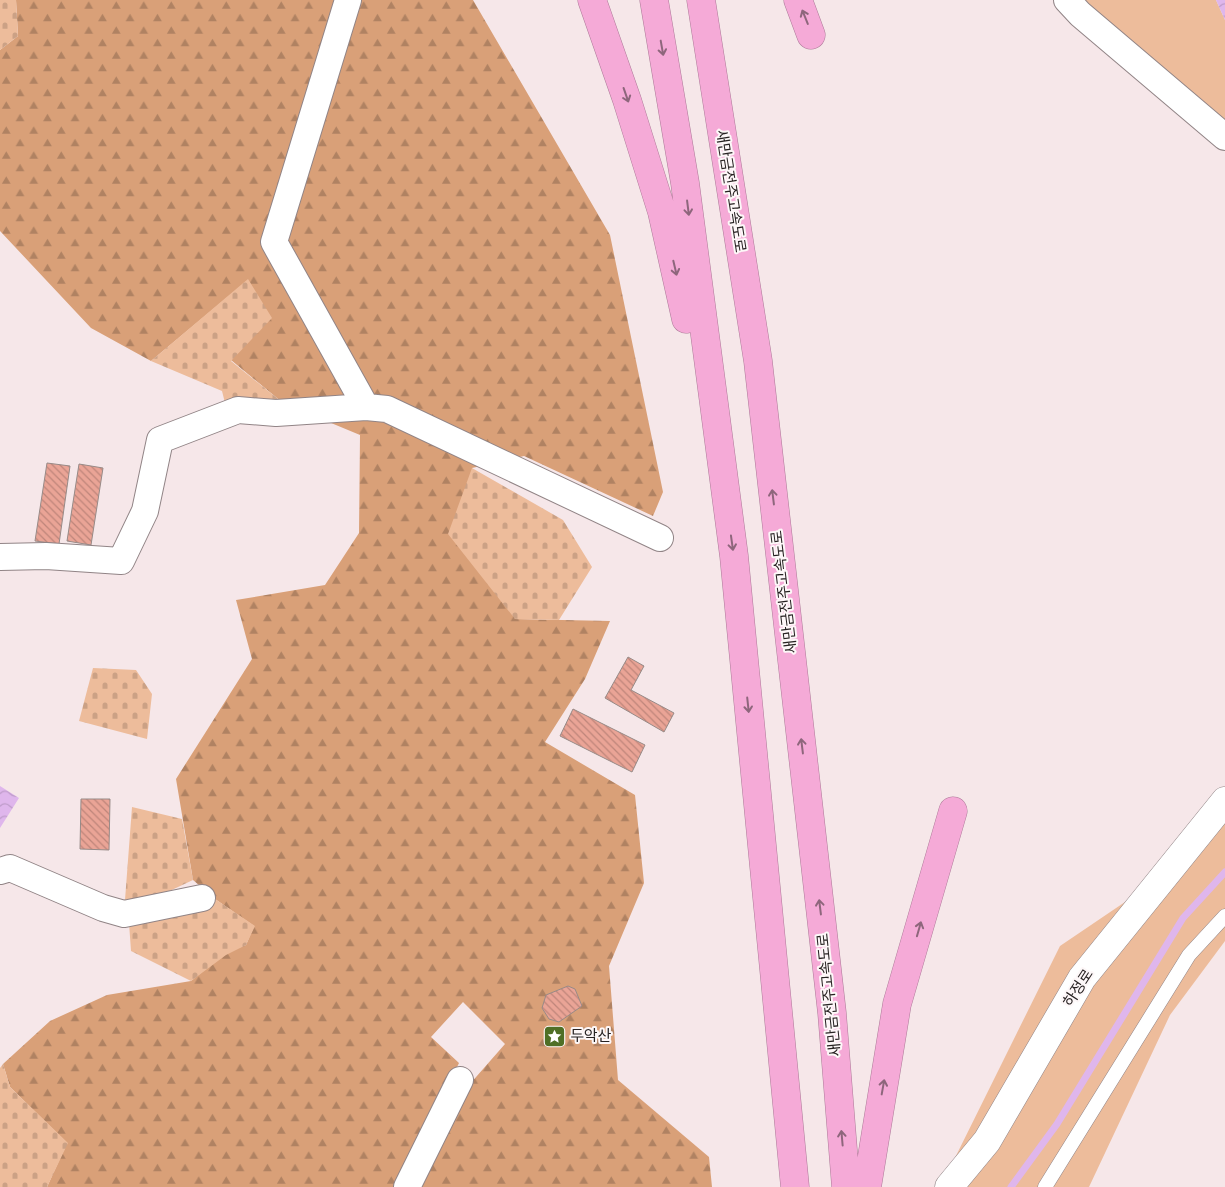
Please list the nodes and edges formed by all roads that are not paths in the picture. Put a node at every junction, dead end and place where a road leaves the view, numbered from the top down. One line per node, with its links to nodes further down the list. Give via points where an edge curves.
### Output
1 (348, 0): 9 (street, via 274,242)
2 (592, 0): 10 (highway, one-way to 10, via 662,212)
3 (654, 0): 10 (highway, one-way to 10, via 685,183)
4 (701, 0): 21 (highway, 새만금전주고속도로, one-way to 4, via 832,1014 758,361)
5 (798, 0): 7 (highway, one-way to 5)
6 (1068, 0): 8 (street, via 1080,14)
7 (811, 35)
8 (1225, 137)
9 (366, 407): 11 (street, via 386,409); 12 (street, via 276,413 238,410 160,440 146,512 121,561 46,556)
10 (725, 491): 20 (highway, one-way to 20)
11 (660, 538)
12 (0, 557)
13 (1225, 801): 23 (street, 하정로, via 1082,978 987,1141)
14 (954, 811): 22 (highway, one-way to 14, via 897,1004)
15 (0, 871): 16 (street, via 10,868 124,914)
16 (202, 898)
17 (1225, 916): 24 (lane, via 1190,955)
18 (460, 1080): 19 (street)
19 (407, 1187)
20 (795, 1187)
21 (846, 1187)
22 (867, 1187)
23 (950, 1187)
24 (1045, 1187)

